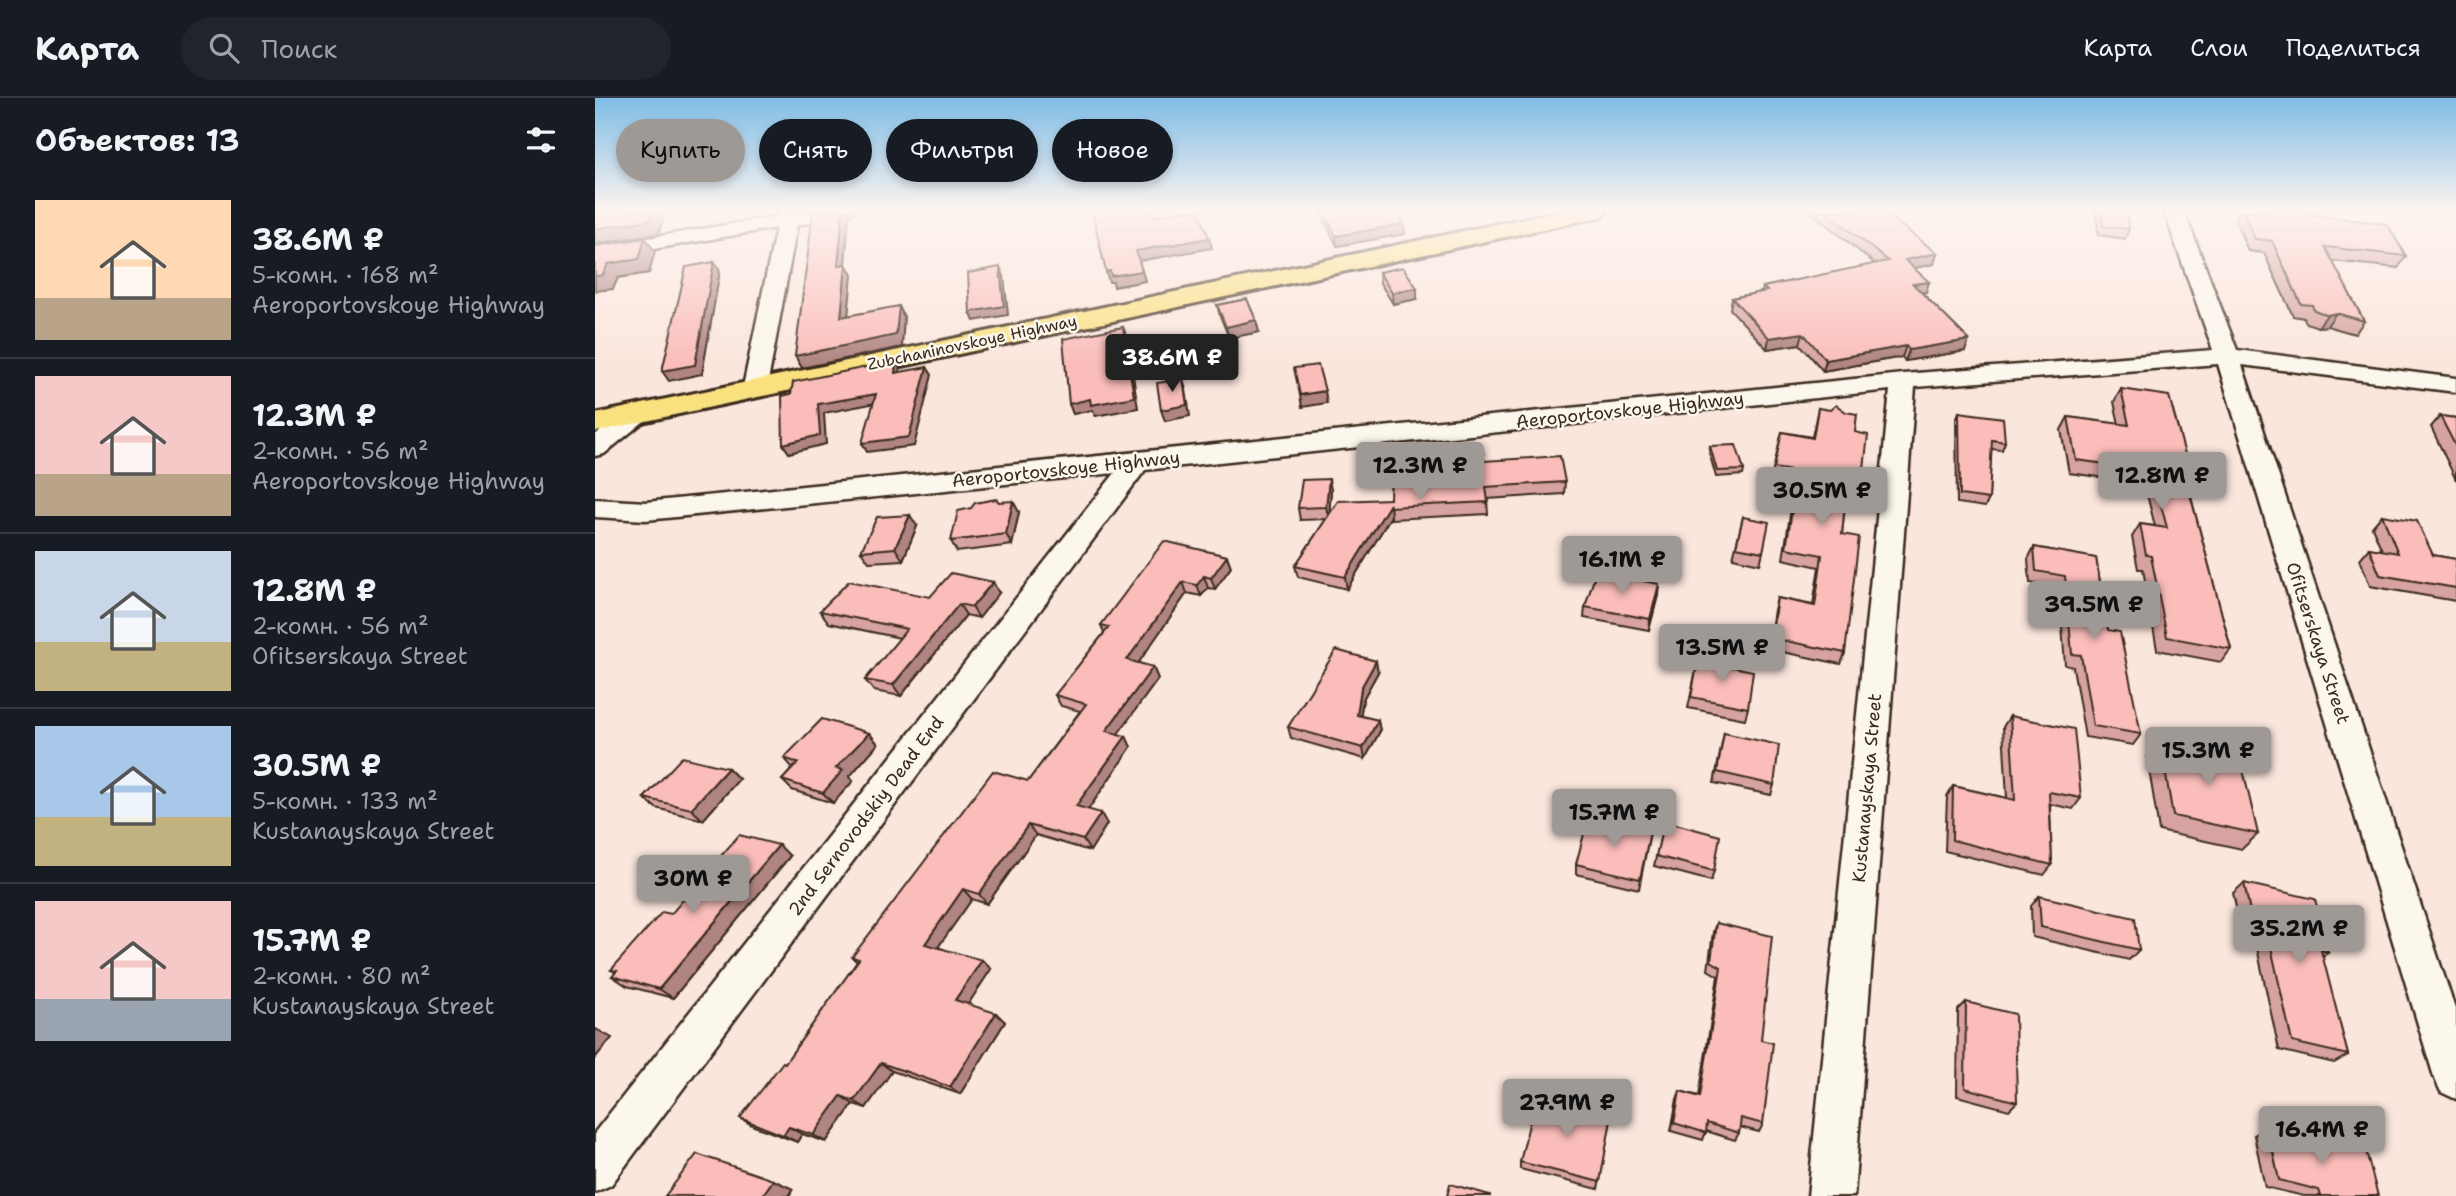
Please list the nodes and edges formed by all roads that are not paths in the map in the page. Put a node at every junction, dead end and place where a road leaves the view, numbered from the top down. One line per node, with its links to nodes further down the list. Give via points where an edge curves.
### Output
1 (779, 262): 7 (street)
2 (1350, 262): 7 (main road, Zubchaninovskoye Highway)
3 (2193, 262): 4 (street, Ofitserskaya Street)
4 (2227, 356): 5 (street, Aeroportovskoye Highway); 6 (street, Aeroportovskoye Highway); 13 (street, Ofitserskaya Street)
5 (1903, 381): 11 (street, Aeroportovskoye Highway); 15 (street, Kustanayskaya Street)
6 (2456, 385)
7 (755, 387): 8 (main road, Zubchaninovskoye Highway)
8 (639, 413): 9 (main road); 10 (street)
9 (595, 423)
10 (595, 448)
11 (1137, 462): 12 (street, Aeroportovskoye Highway, via 646,511); 14 (street, 2nd Sernovodskiy Dead End)
12 (595, 508)
13 (2456, 1077)
14 (595, 1169)
15 (1831, 1196)

